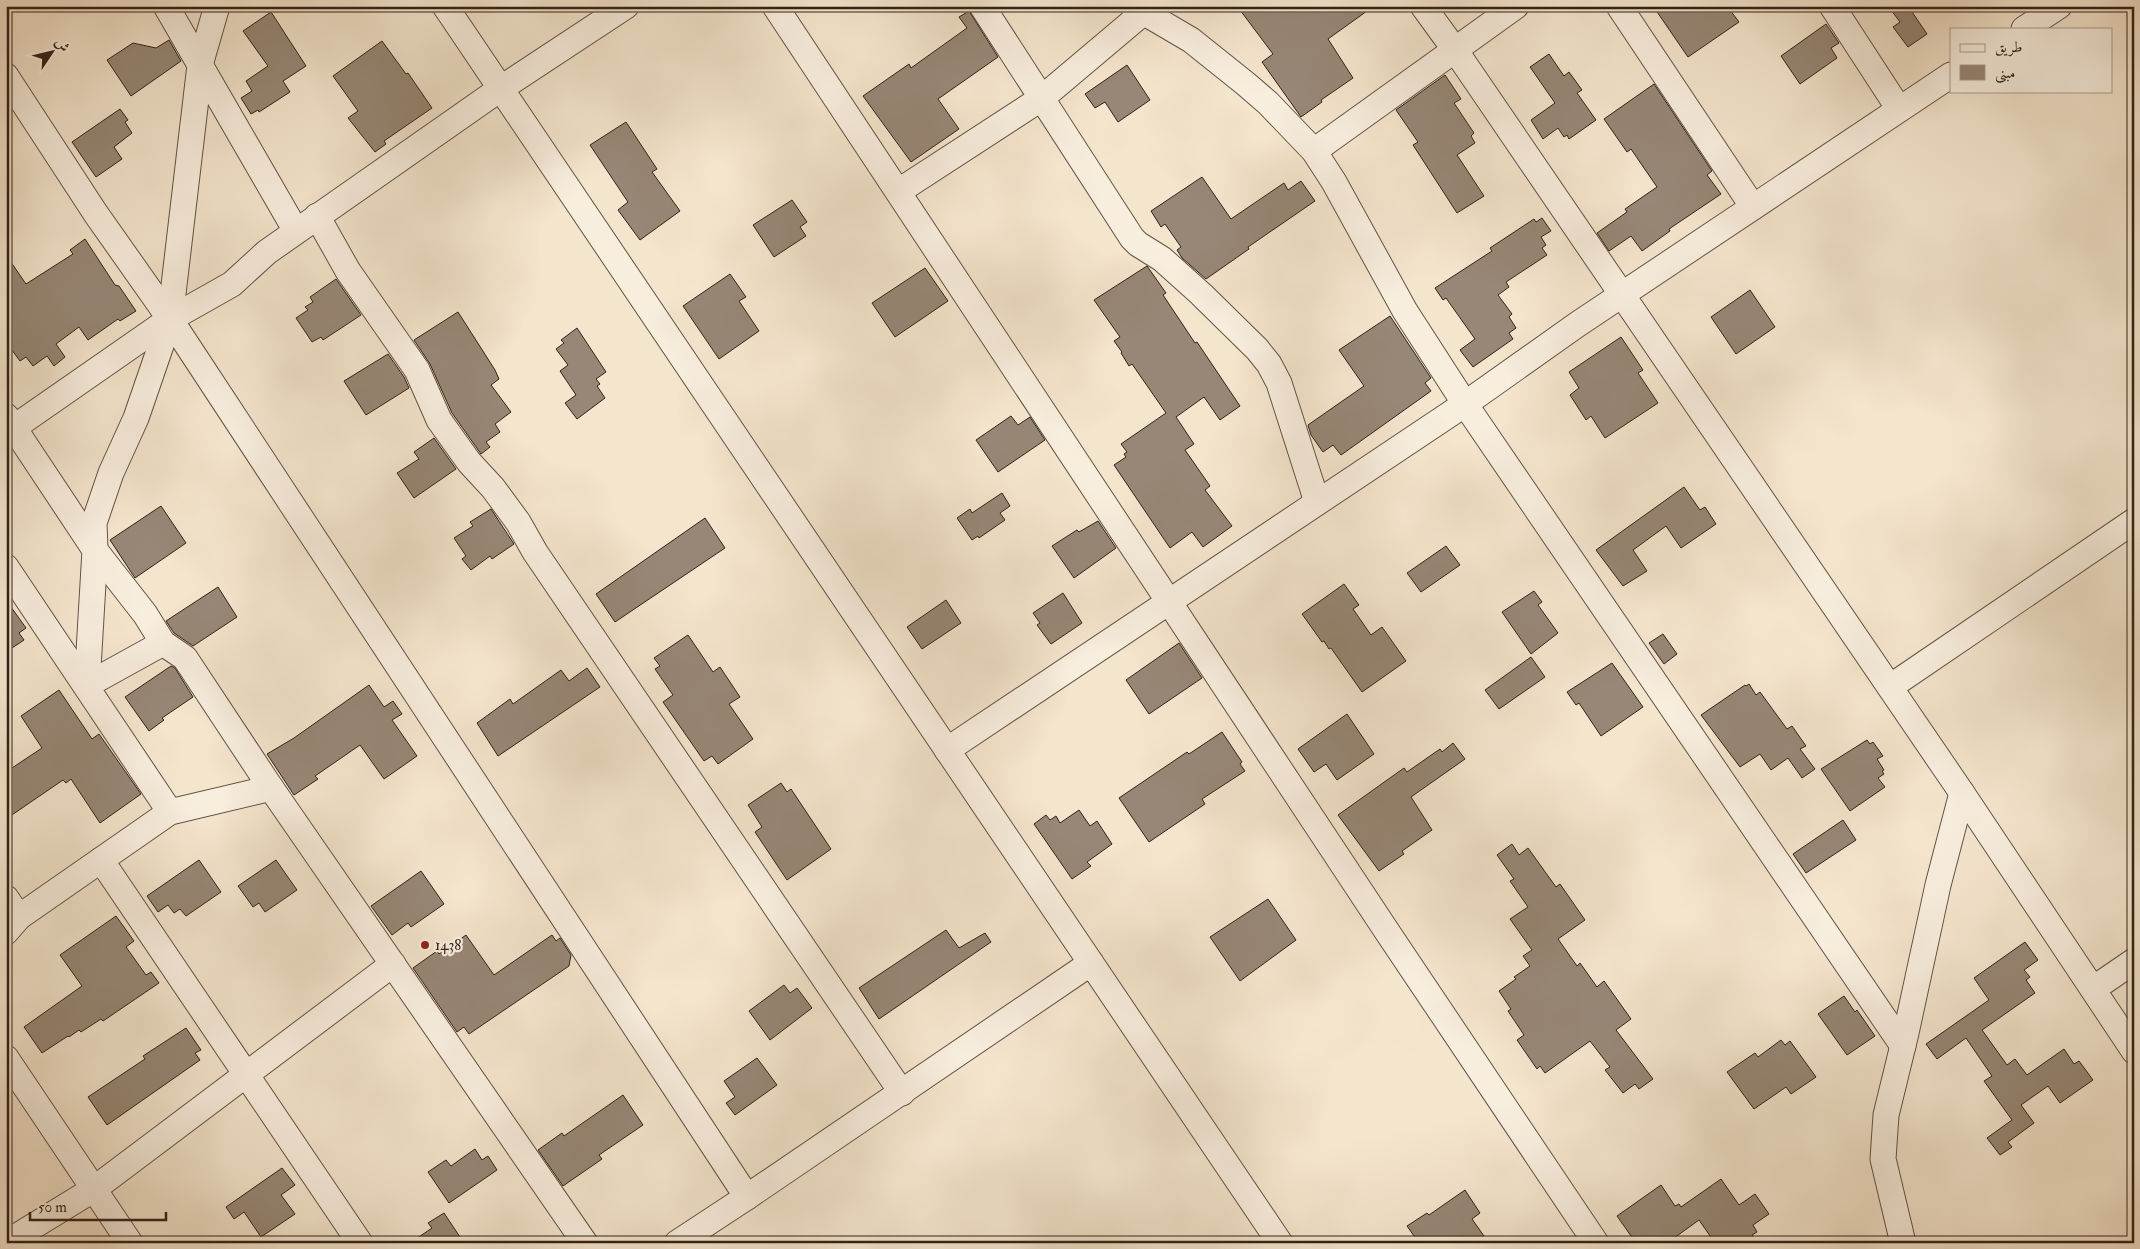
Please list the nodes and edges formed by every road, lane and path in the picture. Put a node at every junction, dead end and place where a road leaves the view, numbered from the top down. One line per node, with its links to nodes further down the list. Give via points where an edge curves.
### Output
1 (166, 6): 15 (street)
2 (217, 6): 15 (street)
3 (445, 6): 18 (street)
4 (626, 6): 18 (street)
5 (775, 6): 22 (street)
6 (982, 6): 19 (street)
7 (1423, 6): 14 (street)
8 (1516, 6): 14 (street)
9 (1619, 6): 23 (street)
10 (1832, 6): 20 (street)
11 (2059, 6): 13 (street)
12 (1142, 8): 19 (street); 21 (street, via 1191,40 1246,84)
13 (2026, 28)
14 (1455, 50): 21 (street); 26 (street)
15 (200, 64): 25 (street); 27 (street)
16 (6, 76): 27 (street, via 96,214)
17 (1950, 76): 20 (street)
18 (500, 89): 24 (street); 38 (street)
19 (1042, 98): 22 (street); 30 (street, via 1132,238 1162,259 1201,294 1270,364)
20 (1899, 109): 23 (street)
21 (1314, 151): 28 (street, via 1404,311)
22 (898, 191): 34 (street)
23 (1753, 207): 26 (street)
24 (317, 216): 25 (street); 52 (street, via 348,271 417,370 439,420 518,522 535,552)
25 (296, 231): 27 (street, via 266,252 232,284)
26 (1622, 295): 28 (street); 37 (street)
27 (170, 318): 29 (street); 32 (street, via 136,418 111,473 94,523); 54 (street)
28 (1465, 404): 30 (street); 48 (street)
29 (9, 425): 32 (street)
30 (1317, 502): 34 (street)
31 (2134, 521): 37 (street)
32 (95, 550): 35 (street, via 145,614); 36 (street)
33 (6, 566): 36 (street)
34 (1169, 602): 38 (street); 61 (street)
35 (163, 643): 36 (street); 39 (street, via 185,658)
36 (87, 685): 41 (street)
37 (1890, 687): 40 (street)
38 (947, 750): 46 (street)
39 (271, 788): 41 (street); 45 (street)
40 (1962, 792): 47 (street); 48 (street)
41 (170, 812): 42 (street)
42 (101, 860): 43 (street); 51 (street)
43 (10, 916)
44 (2134, 961): 47 (street)
45 (393, 964): 51 (street); 58 (street)
46 (1091, 964): 52 (street); 60 (street)
47 (2093, 989): 49 (street)
48 (1903, 1046): 62 (street, via 1886,1114 1883,1159)
49 (2134, 1051)
50 (6, 1058): 53 (street)
51 (246, 1074): 53 (street); 57 (street)
52 (902, 1093): 54 (street)
53 (94, 1189): 55 (street); 56 (street)
54 (747, 1197): 59 (street)
55 (6, 1243)
56 (130, 1243)
57 (360, 1243)
58 (585, 1243)
59 (677, 1243)
60 (1280, 1243)
61 (1596, 1243)
62 (1903, 1243)

